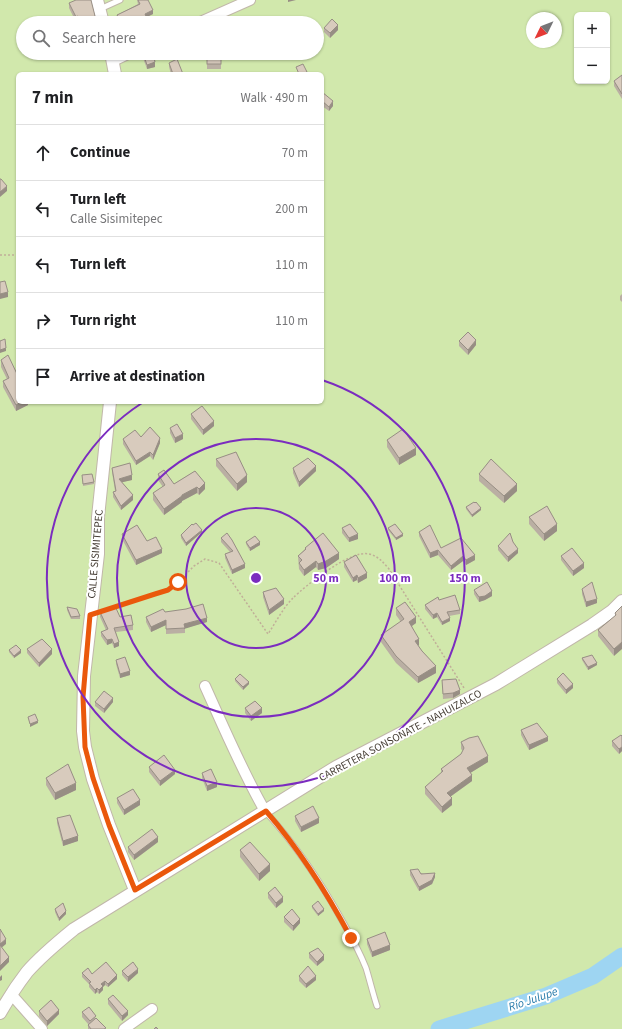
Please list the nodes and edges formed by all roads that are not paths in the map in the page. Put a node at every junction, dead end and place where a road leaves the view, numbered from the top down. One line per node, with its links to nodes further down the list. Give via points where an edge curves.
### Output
1 (120, 0): 3 (lane)
2 (250, 0): 5 (street)
3 (98, 5): 4 (street)
4 (101, 16)
5 (214, 16)
6 (113, 60): 7 (street)
7 (115, 72)
8 (110, 404): 12 (street, CALLE SISIMITEPEC, via 83,697 85,747 109,825)
9 (622, 601): 11 (street, CARRETERA SONSONATE - NAHUIZALCO, via 586,629 503,680 342,763)
10 (205, 686): 11 (street)
11 (266, 811): 12 (street, CARRETERA SONSONATE - NAHUIZALCO); 14 (lane, via 312,871 333,904 366,968)
12 (135, 890): 13 (street, CARRETERA SONSONATE - NAHUIZALCO, via 74,929 54,945 28,971)
13 (11, 994): 16 (street, CARRETERA SONSONATE - NAHUIZALCO); 17 (street)
14 (377, 1006)
15 (152, 1009): 18 (street)
16 (0, 1013)
17 (42, 1029)
18 (124, 1029)

